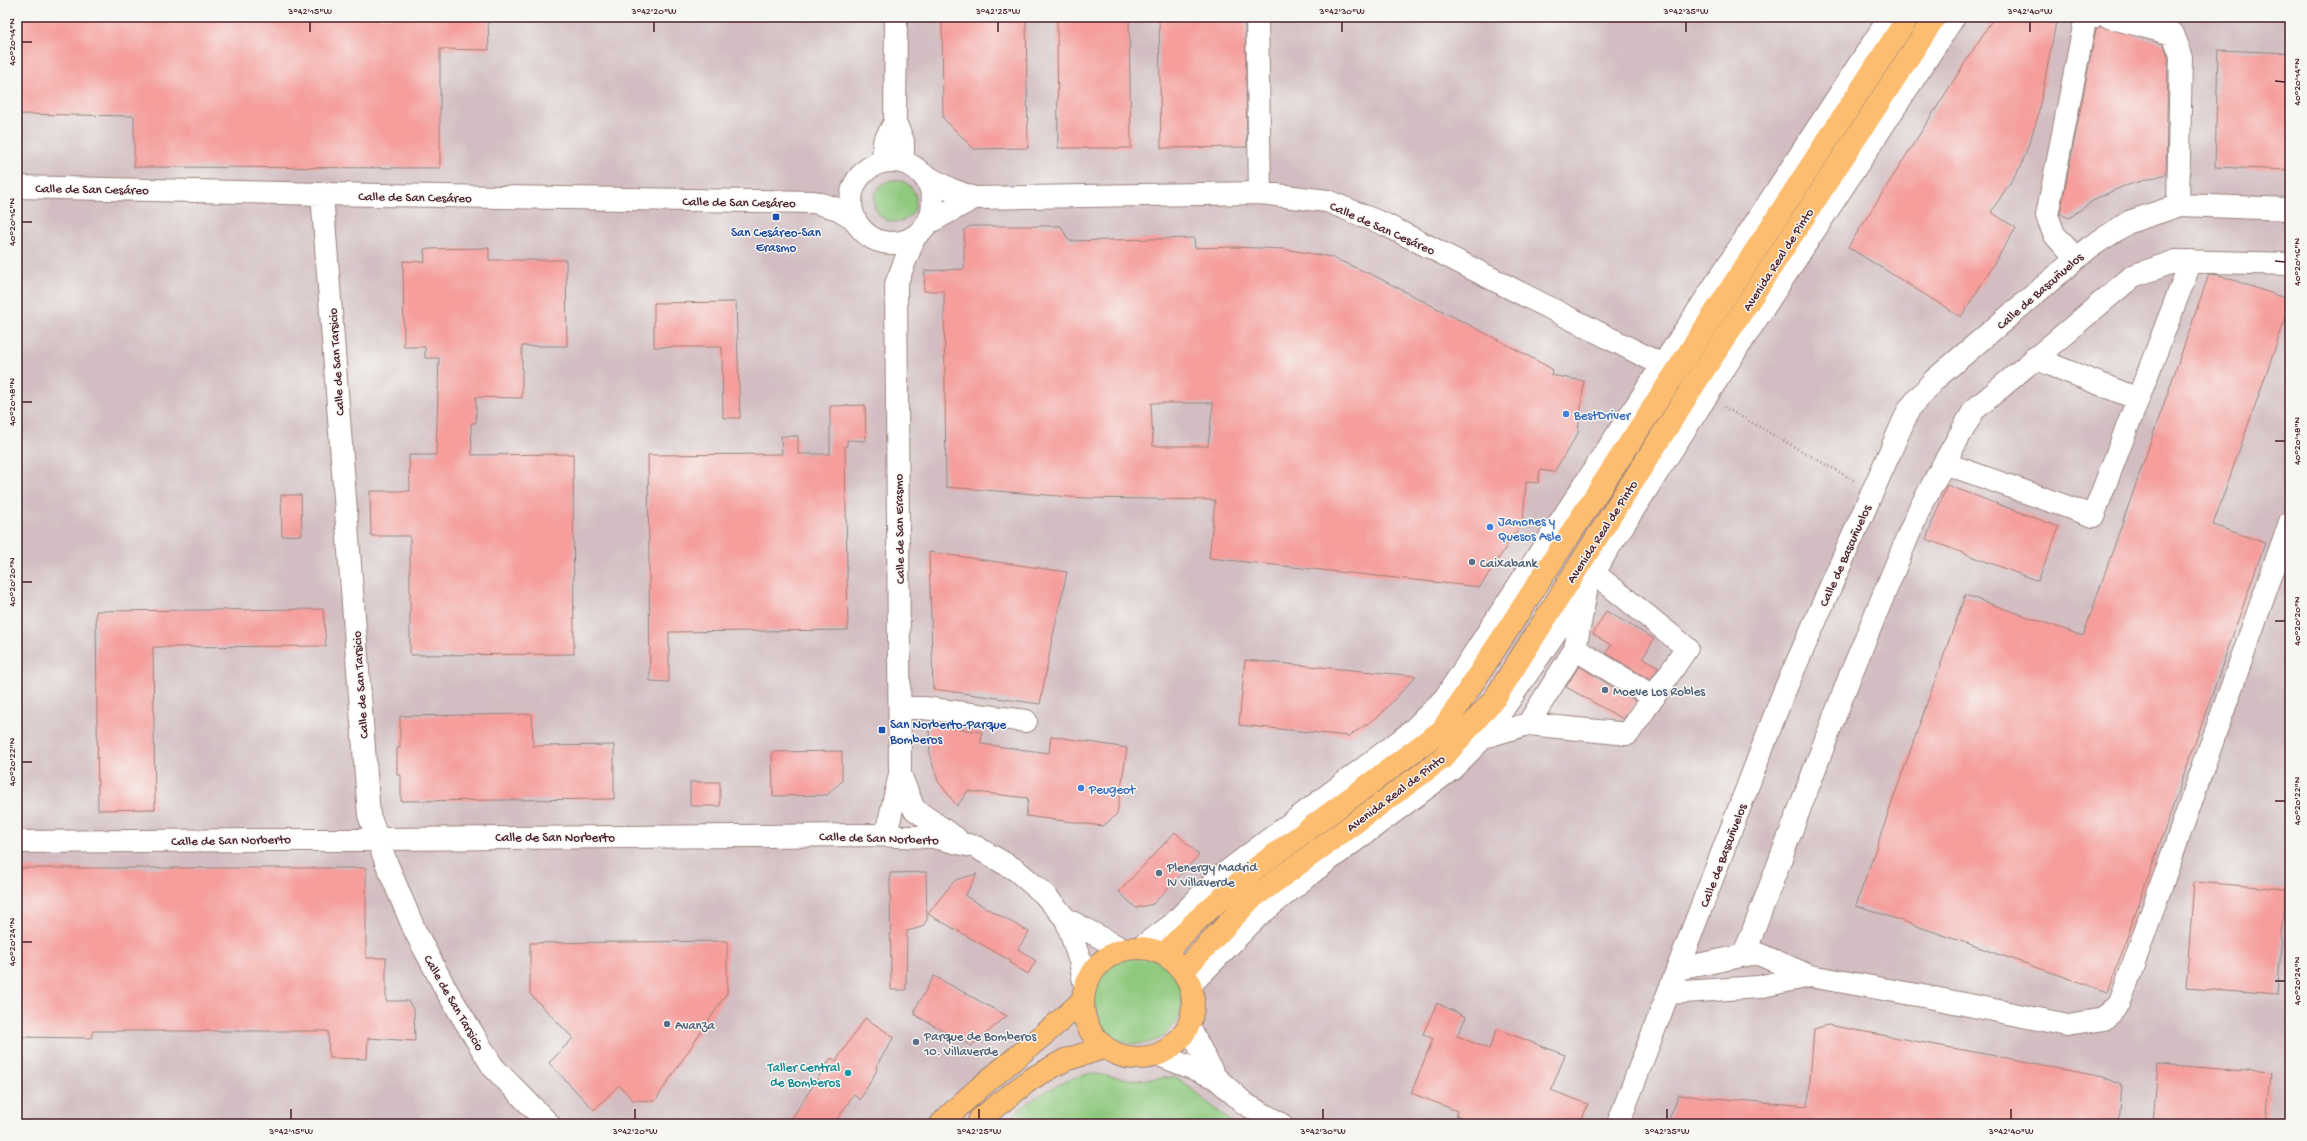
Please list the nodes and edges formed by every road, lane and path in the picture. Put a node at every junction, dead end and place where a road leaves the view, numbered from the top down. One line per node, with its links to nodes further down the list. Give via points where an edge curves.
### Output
1 (896, 17): 9 (street, via 895,122 884,142)
2 (1257, 17): 13 (street)
3 (1890, 17): 27 (street)
4 (1908, 17): 27 (main road, Avenida Real de Pinto)
5 (1935, 17): 28 (main road, Avenida Real de Pinto)
6 (1954, 17): 28 (street)
7 (2093, 17): 22 (street, via 2085,21 2047,215 2054,234)
8 (2109, 17): 17 (street, via 2173,34 2181,56)
9 (893, 162): 10 (street); 12 (street, via 865,171)
10 (924, 175): 15 (street, Calle de San Cesáreo); 20 (street, via 934,199 933,211)
11 (17, 186): 14 (street, Calle de San Cesáreo)
12 (853, 188): 16 (street, Calle de San Cesáreo); 19 (street, via 851,200)
13 (1260, 193): 15 (street, Calle de San Cesáreo); 27 (street, Calle de San Cesáreo, via 1327,200 1386,225)
14 (322, 194): 16 (street, Calle de San Cesáreo); 42 (street, Calle de San Tarsicio, via 369,815)
15 (974, 198): 20 (street, Calle de San Cesáreo)
16 (814, 202): 19 (street, Calle de San Cesáreo, via 838,209)
17 (2178, 206): 18 (street, Calle de Bascuñuelos); 22 (street, Calle de Bascuñuelos, via 2129,222)
18 (2290, 209)
19 (855, 219): 21 (street, via 861,229)
20 (922, 230): 21 (street, via 897,243); 25 (street, Calle de San Erasmo)
21 (876, 240): 25 (street, Calle de San Erasmo)
22 (2076, 259): 49 (street, Calle de Bascuñuelos, via 1934,380 1910,408 1783,694)
23 (2191, 261): 24 (street); 26 (street, via 2176,261 2133,276); 29 (street)
24 (2290, 264)
25 (896, 284): 36 (street, Calle de San Erasmo)
26 (2034, 358): 29 (street); 30 (street, via 1974,410)
27 (1670, 369): 28 (street, Calle de San Cesáreo); 46 (street, via 1445,698 1410,733 1217,879 1172,925); 47 (main road, Avenida Real de Pinto, via 1442,730 1252,871 1197,920)
28 (1705, 390): 31 (path); 33 (street); 51 (main road, Avenida Real de Pinto, via 1495,698 1442,759 1250,900)
29 (2138, 399): 30 (street, via 2093,516)
30 (1944, 463): 48 (street, via 1918,512 1850,676)
31 (1858, 483)
32 (2290, 522): 50 (street, via 2120,1002 2104,1019 2068,1025)
33 (1590, 580): 34 (street); 35 (street, via 1687,648); 39 (street)
34 (1575, 649): 35 (street); 38 (street)
35 (1654, 697): 38 (street, via 1628,734)
36 (900, 708): 37 (street, via 924,708); 40 (street, Calle de San Erasmo)
37 (1026, 721)
38 (1528, 724): 39 (street)
39 (1484, 737): 51 (street, via 1452,769 1314,870)
40 (900, 774): 41 (street, Calle de San Erasmo); 44 (street, Calle de San Erasmo, via 914,809)
41 (886, 834): 42 (street, Calle de San Norberto); 44 (street, Calle de San Norberto, via 932,837)
42 (377, 838): 43 (street, Calle de San Norberto); 58 (street, Calle de San Tarsicio, via 415,931 444,988 493,1067)
43 (17, 842)
44 (962, 843): 45 (street, Calle de San Norberto, via 983,851 1016,870 1044,894)
45 (1066, 919): 46 (street, Calle de San Norberto); 52 (street, Calle de San Norberto, via 1080,961)
46 (1132, 948): 47 (main road); 52 (main road, via 1098,963)
47 (1165, 953): 51 (main road)
48 (1744, 955): 49 (street, via 1722,962); 50 (street, via 1756,953)
49 (1678, 969): 53 (street, Calle de Bascuñuelos)
50 (1810, 976): 53 (street, via 1758,987)
51 (1187, 977): 54 (main road, via 1194,1006)
52 (1083, 993): 55 (main road, via 1087,1027); 59 (main road, via 1051,1031 1015,1058)
53 (1669, 993): 62 (street, Calle de Bascuñuelos)
54 (1189, 1027): 56 (main road, via 1177,1044); 57 (street)
55 (1104, 1048): 56 (main road, via 1121,1056 1140,1059); 60 (main road, via 1065,1060 1031,1079)
56 (1159, 1055): 57 (street)
57 (1216, 1077): 61 (street, via 1245,1104)
58 (549, 1124)
59 (941, 1124)
60 (978, 1124)
61 (1281, 1124)
62 (1618, 1124)

